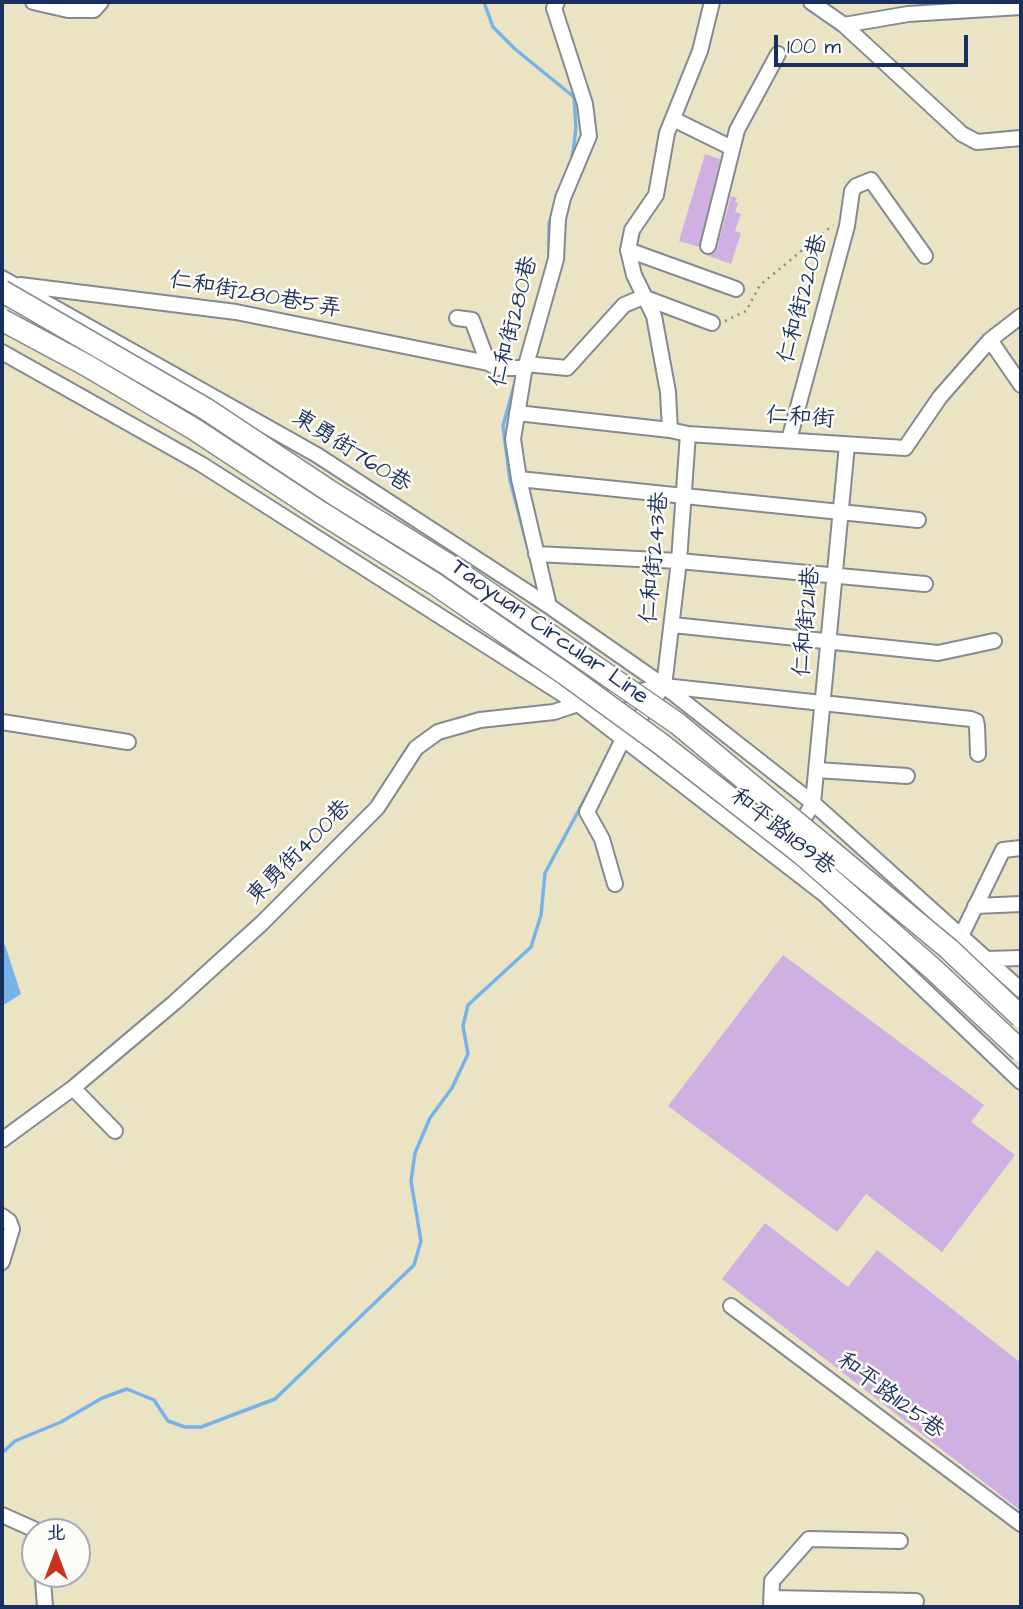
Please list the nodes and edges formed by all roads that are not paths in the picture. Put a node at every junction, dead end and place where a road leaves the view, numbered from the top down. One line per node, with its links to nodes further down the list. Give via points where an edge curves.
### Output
1 (33, 2): 2 (street, via 94,10)
2 (101, 2)
3 (557, 2): 25 (street, 仁和街280巷, via 554,8 585,104 589,136 563,198 556,260)
4 (712, 2): 9 (street, via 700,51)
5 (811, 2): 7 (street)
6 (1021, 7): 7 (street, via 908,14)
7 (844, 25): 10 (street, via 962,134 976,142)
8 (778, 54): 11 (street)
9 (673, 118): 11 (street); 13 (street, via 656,195 632,230)
10 (1021, 138)
11 (732, 148): 12 (street)
12 (708, 246)
13 (628, 250): 16 (street); 17 (street)
14 (925, 257): 31 (street, 仁和街220巷, via 871,180 856,186)
15 (5, 284): 24 (street, 仁和街280巷5弄, via 236,313); 27 (street, 東勇街760巷); 65 (highway, Taoyuan Circular Line, bridge, via 447,564 678,724 949,949)
16 (736, 289)
17 (643, 297): 21 (street); 25 (street, 仁和街280巷5弄, via 624,305 567,368); 29 (street, via 662,354)
18 (1021, 317): 22 (street, 仁和街)
19 (457, 318): 24 (street, via 472,320)
20 (2, 320): 66 (highway, Taoyuan Circular Line, bridge, via 194,429 565,674 803,855)
21 (712, 323)
22 (990, 340): 26 (street); 32 (street, 仁和街, via 940,397 905,448)
23 (2, 352): 33 (street, 和平路1189巷)
24 (488, 363): 25 (street, 仁和街280巷5弄, via 497,368)
25 (525, 366): 28 (street, 仁和街280巷)
26 (1021, 385)
27 (234, 407): 33 (street); 42 (street, 東勇街760巷, via 317,455)
28 (517, 413): 29 (street, 仁和街); 34 (street, 仁和街280巷, via 513,439)
29 (670, 430): 30 (street, 仁和街)
30 (688, 434): 31 (street, 仁和街); 35 (street, 仁和街243巷)
31 (789, 440): 32 (street, 仁和街)
32 (847, 445): 36 (street, 仁和街211巷)
33 (201, 464): 47 (street, 和平路1189巷)
34 (519, 479): 35 (street); 38 (street, 仁和街280巷)
35 (685, 496): 36 (street); 39 (street, 仁和街243巷)
36 (841, 513): 37 (street); 40 (street, 仁和街211巷)
37 (918, 520)
38 (536, 554): 39 (street); 42 (street, 仁和街280巷)
39 (679, 561): 40 (street); 43 (street, 仁和街243巷)
40 (835, 575): 41 (street); 44 (street, 仁和街211巷)
41 (925, 584)
42 (549, 606): 46 (street, 東勇街760巷)
43 (673, 625): 44 (street); 46 (street, 仁和街243巷)
44 (830, 640): 45 (street, via 938,653); 48 (street, 仁和街211巷)
45 (994, 641)
46 (664, 686): 47 (street, 東勇街400巷); 48 (street); 50 (street); 55 (street, 和平路1189巷)
47 (578, 704): 50 (street, 和平路1189巷); 68 (street, 東勇街400巷, via 554,712 480,720 438,732 416,748 377,808 262,923)
48 (824, 705): 52 (street, via 971,719 978,726); 53 (street, 仁和街211巷)
49 (2, 722): 51 (street)
50 (623, 739): 57 (street, 和平路1189巷); 58 (street, via 587,813 602,839)
51 (128, 742)
52 (978, 754)
53 (817, 770): 54 (street); 55 (street, 仁和街211巷)
54 (907, 776)
55 (813, 803): 57 (street); 61 (street, 和平路1189巷)
56 (1021, 848): 60 (street, via 1003,850)
57 (779, 860): 67 (street, 和平路1189巷, via 825,895)
58 (615, 884)
59 (1021, 904): 60 (street)
60 (975, 906): 61 (street)
61 (961, 936): 63 (street, 和平路1189巷)
62 (1021, 958): 63 (street)
63 (987, 959): 64 (street, 和平路1189巷)
64 (1021, 990)
65 (1021, 1017)
66 (1021, 1051)
67 (1021, 1082)
68 (73, 1088): 69 (street); 70 (street, 東勇街400巷)
69 (115, 1131)
70 (2, 1140)
71 (2, 1216): 72 (street, via 12,1229)
72 (2, 1262)
73 (731, 1306): 76 (street, 和平路1125巷)
74 (2, 1515): 75 (street)
75 (21, 1524)
76 (1021, 1524)
77 (900, 1541): 80 (street, via 809,1539 772,1581)
78 (44, 1588): 81 (street)
79 (916, 1601): 80 (street)
80 (771, 1602)
81 (45, 1607)

